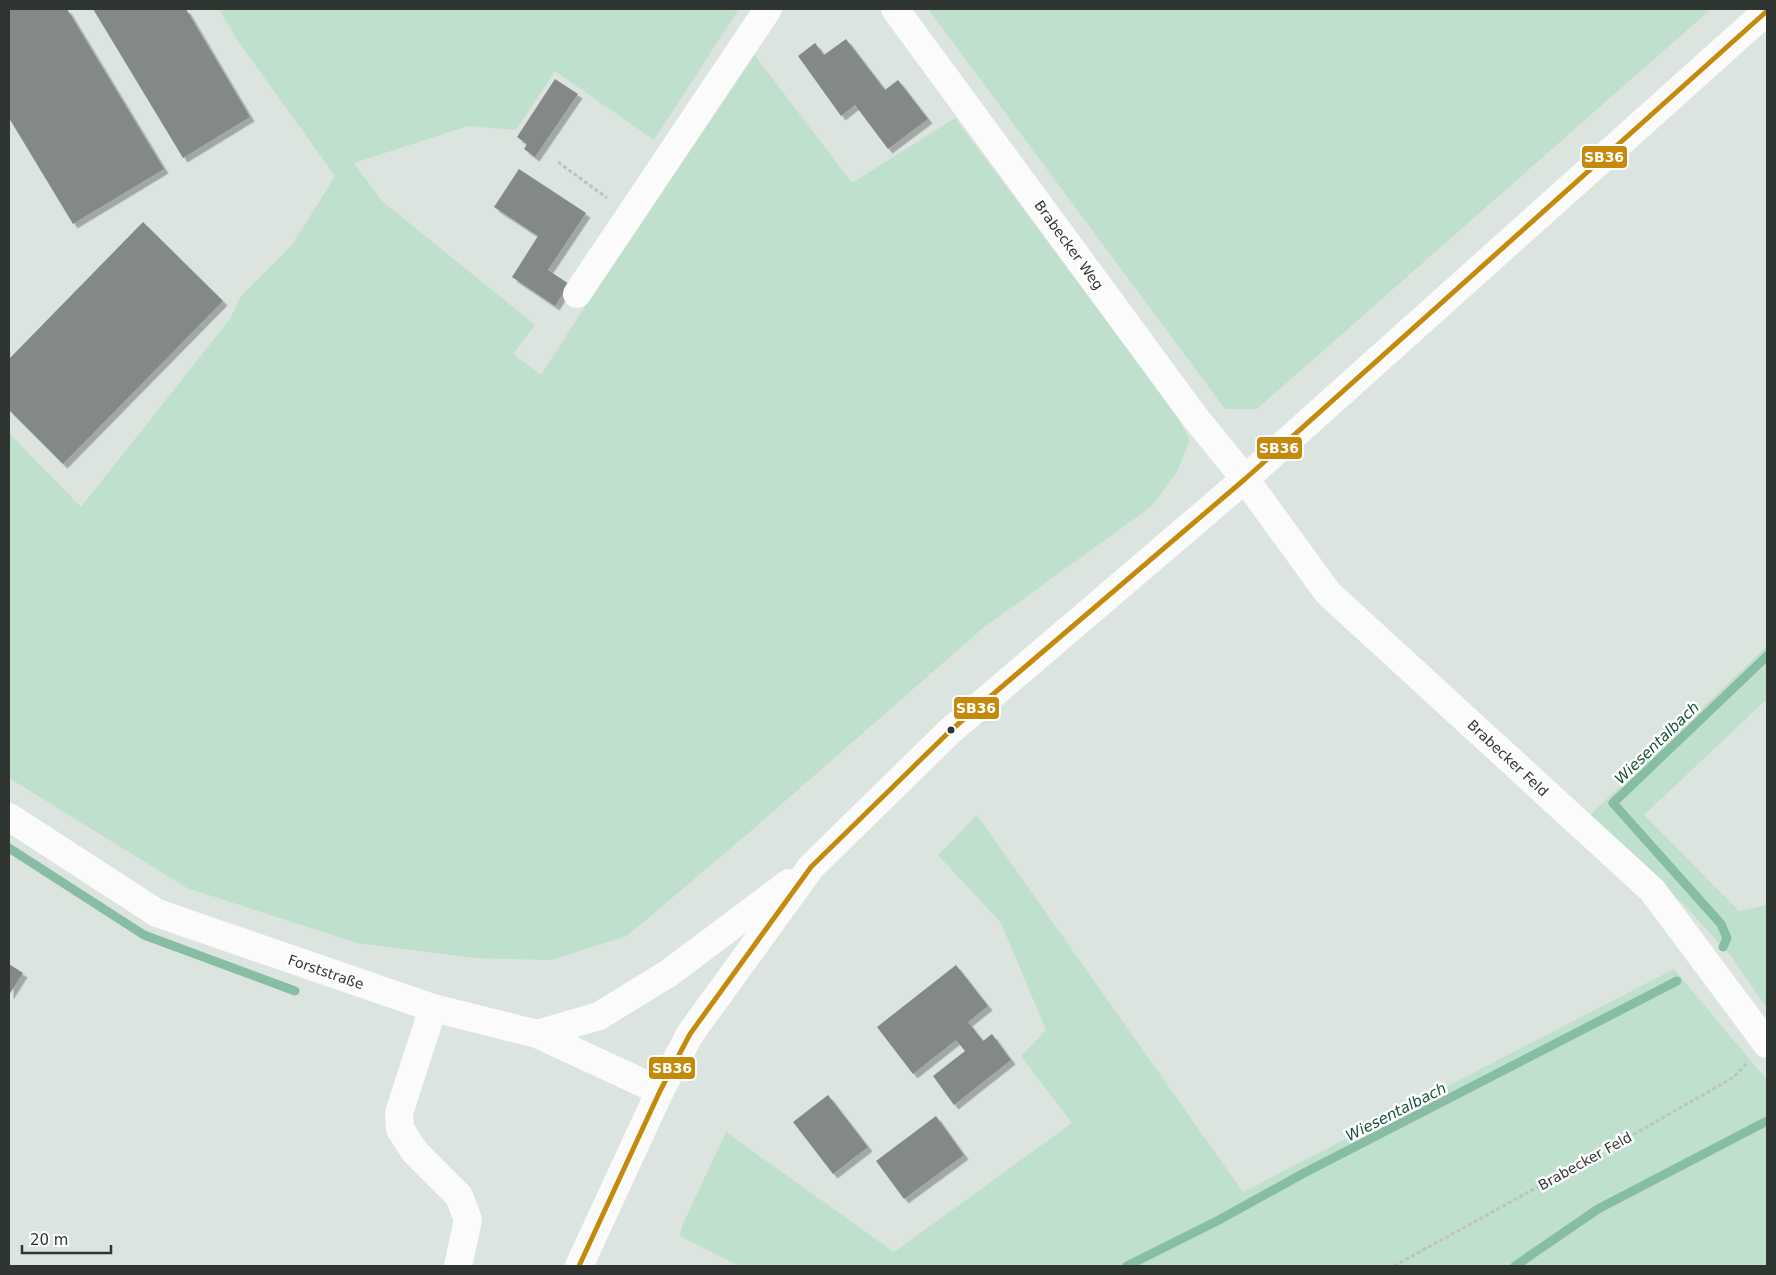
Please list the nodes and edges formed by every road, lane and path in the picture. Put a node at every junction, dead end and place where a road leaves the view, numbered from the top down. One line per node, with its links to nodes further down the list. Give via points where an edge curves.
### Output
1 (768, 9): 5 (street)
2 (895, 9): 7 (street, Brabecker Weg, via 1194,416)
3 (1767, 11): 7 (street)
4 (558, 162): 5 (path)
5 (630, 214): 6 (street)
6 (577, 294)
7 (1245, 479): 9 (street, via 950,732); 12 (street, Brabecker Feld, via 1328,594 1652,890)
8 (9, 817): 10 (street, Forststraße, via 157,913)
9 (811, 867): 11 (street, via 669,973 607,1012); 13 (street, via 690,1034)
10 (433, 1008): 11 (street, Forststraße); 14 (street, via 399,1112 400,1129 415,1152 460,1196 468,1220)
11 (537, 1034): 13 (street, Forststraße)
12 (1767, 1044): 16 (path, Brabecker Feld, via 1734,1077)
13 (660, 1091): 15 (street)
14 (458, 1266)
15 (579, 1266)
16 (1394, 1266)

